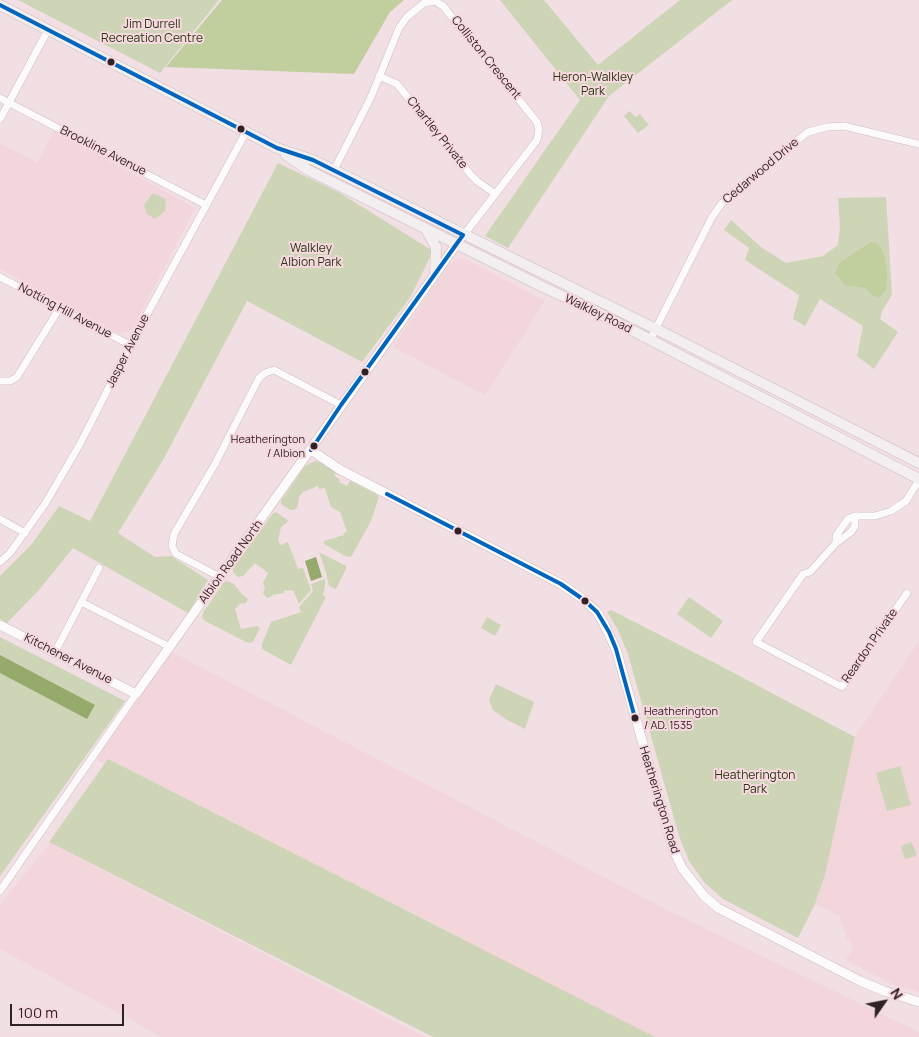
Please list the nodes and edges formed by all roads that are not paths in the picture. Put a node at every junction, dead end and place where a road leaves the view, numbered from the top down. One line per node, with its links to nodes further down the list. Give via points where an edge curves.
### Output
1 (0, 5): 2 (main road, Walkley Road)
2 (48, 30): 5 (street); 7 (main road, Walkley Road)
3 (379, 76): 10 (street, Colliston Crescent); 11 (street, Chartley Private, via 397,84 471,175); 11 (street, Colliston Crescent, via 399,28 407,17 430,1 444,6 537,122 539,129 537,140)
4 (0, 98): 5 (street, Brookline Avenue)
5 (8, 102): 6 (street); 12 (street, Brookline Avenue)
6 (0, 119)
7 (246, 132): 9 (main road, Walkley Road); 12 (street, Jasper Avenue)
8 (919, 144): 19 (street, Cedarwood Drive, via 844,126 808,132 722,203)
9 (277, 148): 10 (main road, Walkley Road); 13 (main road, Walkley Road, via 308,170)
10 (334, 170): 14 (main road, Walkley Road)
11 (494, 193): 14 (street, Colliston Crescent)
12 (206, 204): 21 (street, Jasper Avenue)
13 (427, 230): 15 (main road, Walkley Road); 16 (main road, via 436,246)
14 (463, 235): 15 (street, Albion Road North); 19 (main road, Walkley Road)
15 (456, 245): 16 (street, Albion Road North); 20 (main road, Walkley Road)
16 (435, 274): 23 (street, Albion Road North)
17 (0, 277): 18 (street, Notting Hill Avenue)
18 (59, 308): 21 (street, Notting Hill Avenue); 22 (street, via 17,378)
19 (656, 328): 20 (street, Cedarwood Drive); 25 (main road, Walkley Road)
20 (650, 340): 26 (main road, Walkley Road)
21 (130, 345): 29 (street, Jasper Avenue, via 80,444)
22 (0, 381)
23 (341, 405): 24 (street, Albion Road North); 33 (street, via 274,370 259,378 215,464 174,534 172,546 176,554)
24 (311, 450): 33 (street, Albion Road North); 41 (street, Heatherington Road, via 339,469 561,584 584,600 604,622 616,649 672,846 682,868 704,896 718,908 860,981)
25 (919, 463)
26 (919, 479): 27 (street, via 906,500 891,511 875,516)
27 (855, 516): 30 (street, Reardon Private, via 841,526); 30 (street, Reardon Private, via 855,526)
28 (0, 519): 29 (street)
29 (25, 533): 31 (street, Jasper Avenue)
30 (836, 543): 34 (street, Reardon Private, via 810,572 803,574 756,642 842,687)
31 (0, 562)
32 (99, 568): 35 (street)
33 (220, 577): 37 (street, Albion Road North)
34 (907, 593)
35 (81, 602): 37 (street); 38 (street)
36 (0, 625): 38 (street, Kitchener Avenue)
37 (170, 647): 39 (street, Albion Road North)
38 (55, 652): 39 (street, Kitchener Avenue)
39 (136, 694): 40 (street, Albion Road North)
40 (0, 891)
41 (919, 1002)

